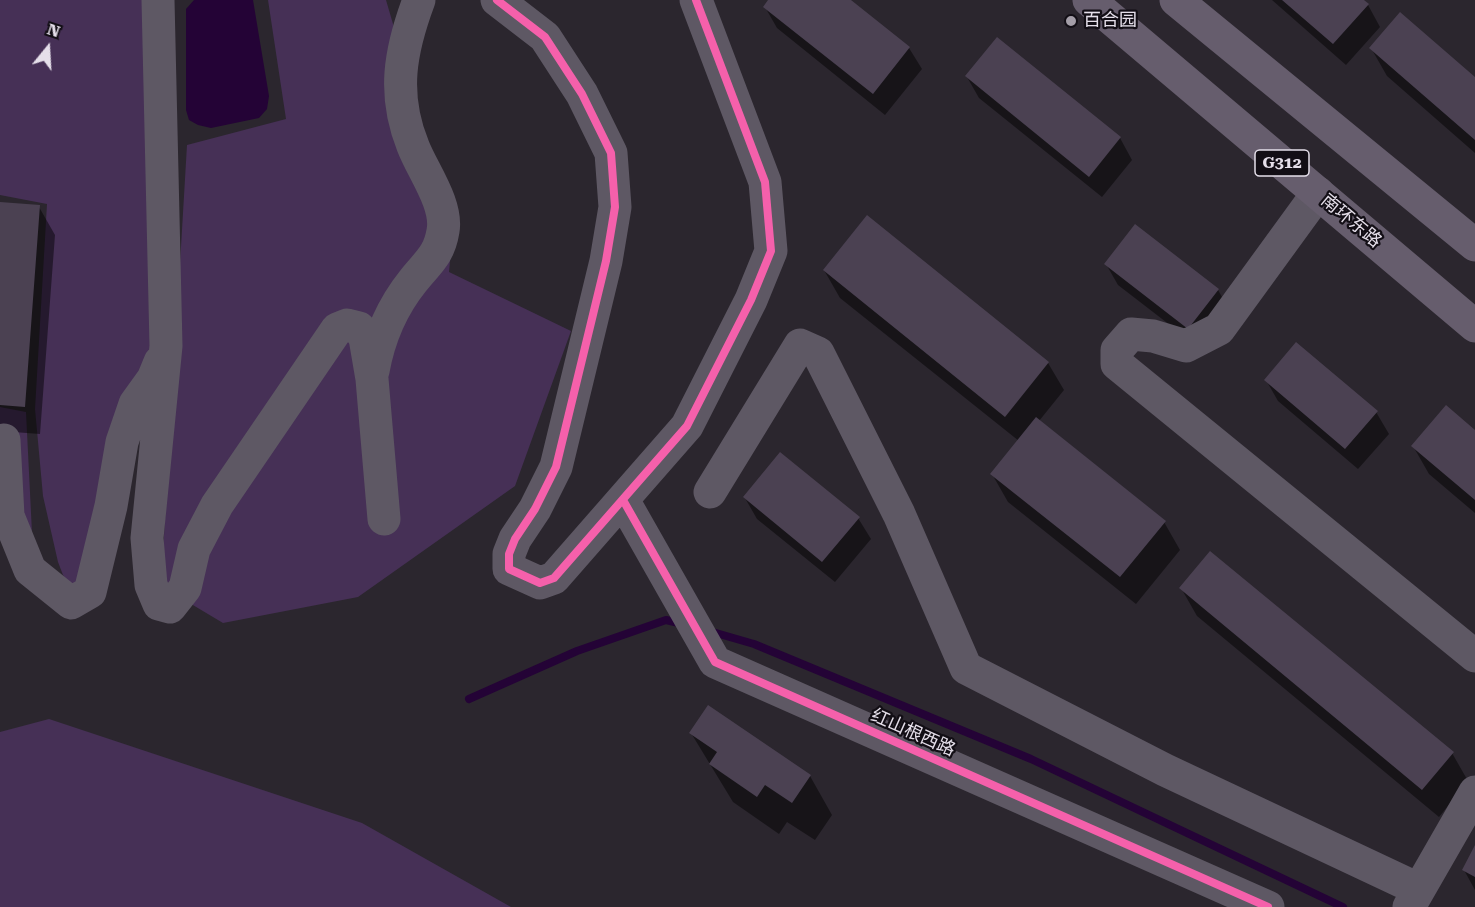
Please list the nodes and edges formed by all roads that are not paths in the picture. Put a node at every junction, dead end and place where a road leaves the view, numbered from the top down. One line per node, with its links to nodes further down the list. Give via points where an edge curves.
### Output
1 (158, 0): 10 (street)
2 (419, 0): 11 (street, via 401,65 401,108 413,147 443,215 443,231 434,259 413,281 390,316 376,354)
3 (497, 0): 14 (street, via 545,37 582,94 611,153 615,207 606,261 556,467 515,539 509,569 540,583 554,578)
4 (696, 0): 14 (street, via 765,183 771,251 751,300 687,426)
5 (1089, 0): 7 (highway, 南环东路 / G312)
6 (1176, 0): 8 (highway)
7 (1318, 194): 9 (highway, 南环东路 / G312); 16 (street, via 1219,328 1186,346 1131,334 1117,350 1117,364)
8 (1475, 245)
9 (1475, 326)
10 (166, 346): 11 (street, via 147,537 151,585 159,604 170,607 185,588 194,549 217,505 337,329 347,325 358,328 365,338); 12 (street, via 153,379 135,404 122,442 90,592 72,603 30,570 9,516)
11 (372, 379): 15 (street)
12 (4, 440)
13 (710, 492): 18 (street, via 800,345 818,353 899,514 966,668)
14 (623, 500): 19 (street, 红山根西路, via 715,662)
15 (384, 519)
16 (1475, 656)
17 (1475, 792): 18 (street)
18 (1413, 898)
19 (1268, 907)

